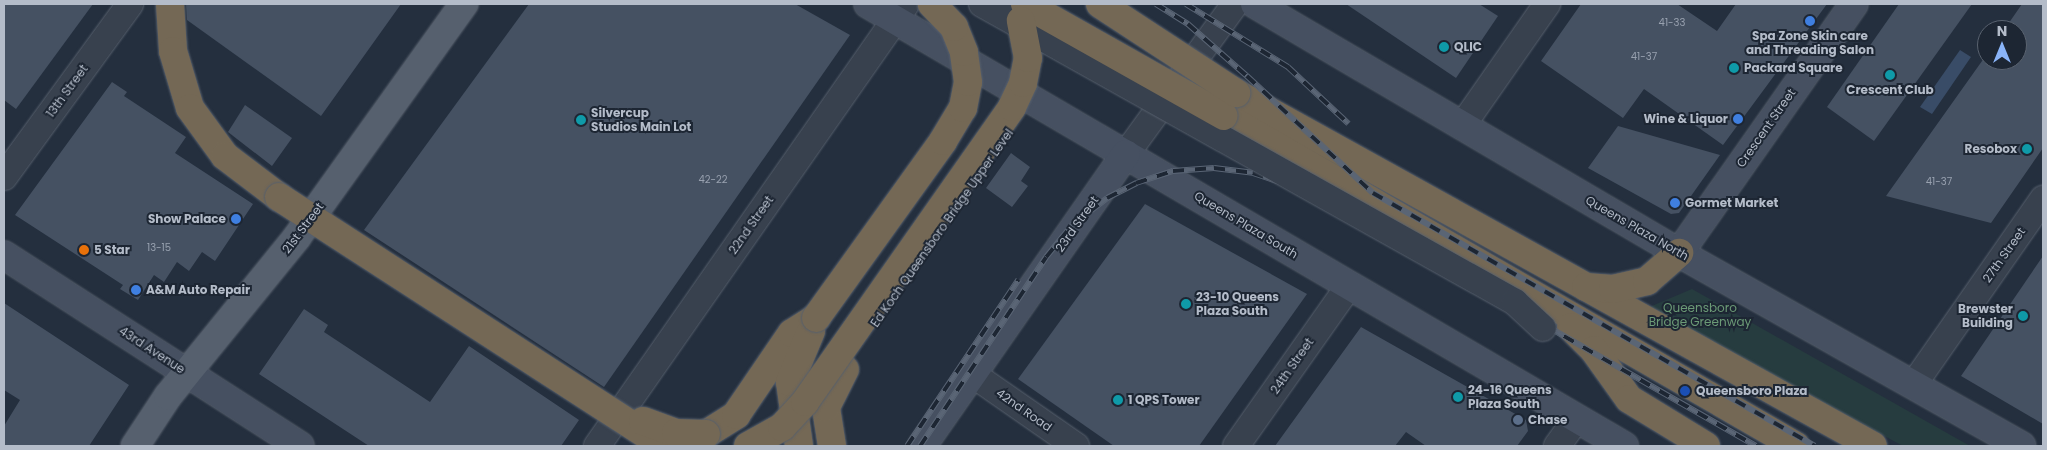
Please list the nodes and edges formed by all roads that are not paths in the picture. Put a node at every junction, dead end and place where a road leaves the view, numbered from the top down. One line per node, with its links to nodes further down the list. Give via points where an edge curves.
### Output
1 (130, 4): 19 (street, 13th Street)
2 (170, 4): 36 (highway, bridge, via 173,51 187,101 208,137 238,169)
3 (464, 4): 21 (main road, 21st Street)
4 (868, 4): 15 (main road, Queens Plaza South)
5 (932, 4): 27 (highway, bridge, via 954,27 964,52 968,82 962,108 943,141)
6 (982, 4): 16 (street, bridge)
7 (1011, 4): 37 (highway, bridge, via 1028,46 1018,96 800,408 782,427)
8 (1025, 4): 16 (highway, bridge)
9 (1033, 4): 39 (highway, Ed Koch Queensboro Bridge Upper Level, bridge, via 1042,56 1033,95 834,384 825,418)
10 (1100, 4): 16 (highway, bridge)
11 (1235, 4): 18 (street, 23rd Street)
12 (1256, 4): 17 (main road, Queens Plaza North)
13 (1547, 4): 17 (street)
14 (1854, 4): 22 (main road, Crescent Street)
15 (901, 11): 18 (main road, Queens Plaza South); 35 (street, 22nd Street)
16 (1225, 114): 25 (highway); 26 (highway); 28 (street, bridge, via 1515,302)
17 (1462, 126): 22 (main road, Queens Plaza North)
18 (1126, 154): 24 (main road, Queens Plaza South); 29 (main road, 23rd Street)
19 (4, 177)
20 (2043, 199): 31 (street, 27th Street)
21 (319, 207): 27 (highway, bridge, via 656,427 706,434 736,415 792,333); 30 (main road, 21st Street)
22 (1679, 253): 25 (highway, via 1659,275 1638,285 1613,289); 31 (main road, Queens Plaza North)
23 (4, 255): 30 (main road, 43rd Avenue)
24 (1349, 286): 32 (main road, Queens Plaza South); 42 (street, 24th Street)
25 (1578, 286): 47 (highway)
26 (1529, 292): 45 (highway, via 1589,345 1629,399); 46 (highway)
27 (816, 318): 38 (highway, bridge, via 790,382)
28 (1543, 328)
29 (971, 373): 40 (main road, 23rd Street); 41 (street, 42nd Road)
30 (188, 374): 33 (main road, 21st Street); 34 (main road, 43rd Avenue)
31 (1914, 384): 48 (main road, Queens Plaza North)
32 (1577, 418): 43 (street); 44 (main road, Queens Plaza South)
33 (135, 446)
34 (300, 446)
35 (596, 446)
36 (664, 446)
37 (748, 446)
38 (798, 446)
39 (832, 446)
40 (922, 446)
41 (1076, 446)
42 (1236, 446)
43 (1557, 446)
44 (1624, 446)
45 (1706, 446)
46 (1796, 446)
47 (1872, 446)
48 (2021, 446)

